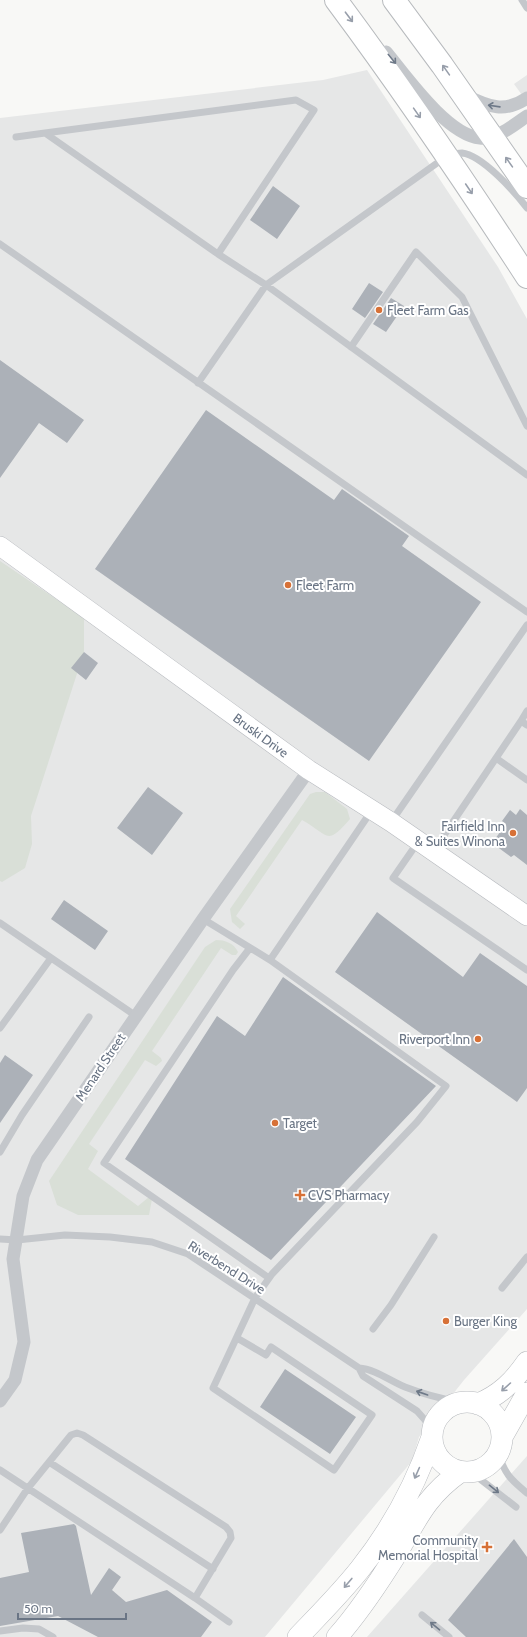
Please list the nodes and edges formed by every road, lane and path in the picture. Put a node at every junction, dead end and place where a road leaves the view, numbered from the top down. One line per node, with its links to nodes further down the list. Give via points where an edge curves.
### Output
1 (336, 0): 5 (highway, one-way to 5)
2 (394, 0): 6 (highway, one-way to 2)
3 (522, 0): 4 (lane)
4 (527, 8)
5 (362, 34): 11 (street, one-way to 11, via 384,50 422,96 452,124 480,138); 12 (highway, one-way to 12)
6 (462, 94): 7 (street, one-way to 6, via 500,108 485,105); 11 (highway)
7 (527, 98)
8 (527, 116): 11 (street)
9 (45, 133): 10 (lane); 16 (lane); 16 (lane, via 296,100 314,110)
10 (16, 137)
11 (492, 137): 13 (highway, one-way to 11)
12 (447, 156): 14 (lane, via 464,153 477,160 507,184); 17 (highway, one-way to 17); 18 (lane)
13 (527, 187)
14 (527, 208)
15 (0, 244): 20 (lane)
16 (218, 254): 18 (lane)
17 (527, 277)
18 (266, 285): 19 (lane); 20 (lane)
19 (351, 347): 21 (lane, via 416,252 462,297); 22 (lane)
20 (198, 383): 24 (lane)
21 (527, 426)
22 (527, 475)
23 (0, 546): 29 (street, Bruski Drive)
24 (527, 612)
25 (527, 625): 32 (lane)
26 (527, 711): 27 (lane)
27 (524, 723): 28 (lane)
28 (496, 758): 30 (lane); 33 (lane)
29 (309, 770): 31 (street, Bruski Drive); 35 (street, Menard Street)
30 (527, 780)
31 (372, 810): 32 (street, Bruski Drive); 39 (lane)
32 (391, 822): 33 (street, Bruski Drive)
33 (426, 846): 34 (street, Bruski Drive); 40 (lane, via 393,878)
34 (527, 916)
35 (203, 919): 37 (lane); 41 (street, Menard Street)
36 (0, 923): 38 (lane)
37 (250, 948): 39 (lane); 49 (lane, via 104,1163)
38 (51, 958): 41 (lane); 43 (lane)
39 (270, 960): 49 (lane, via 446,1086 417,1122)
40 (527, 970)
41 (136, 1016): 47 (street, Menard Street, via 37,1160 23,1196)
42 (89, 1017): 44 (lane)
43 (0, 1028)
44 (0, 1152)
45 (434, 1237): 52 (lane)
46 (0, 1239): 47 (lane, Riverbend Drive)
47 (17, 1240): 51 (lane, Riverbend Drive, via 65,1236 110,1237 152,1242 188,1254); 57 (street, Menard Street, via 13,1259 24,1342 15,1380)
48 (527, 1257): 50 (lane)
49 (269, 1278): 51 (lane)
50 (502, 1288)
51 (255, 1298): 53 (lane); 55 (lane, Riverbend Drive)
52 (374, 1329)
53 (237, 1338): 53 (lane, via 213,1388 334,1470 372,1415 271,1347 266,1355)
54 (527, 1362): 58 (main road, one-way to 58, via 504,1389 489,1399)
55 (359, 1368): 58 (lane, Riverbend Drive, one-way to 55, via 429,1395 367,1368); 59 (lane, Riverbend Drive, via 363,1376 417,1411)
56 (527, 1393): 60 (main road)
57 (0, 1401)
58 (469, 1403): 59 (main road, via 447,1408 442,1412); 60 (main road, via 487,1408 495,1416 500,1426)
59 (432, 1434): 63 (main road, via 433,1448 439,1459 449,1468); 74 (main road, one-way to 74, via 412,1485 383,1538 352,1578)
60 (500, 1445): 63 (main road, via 488,1465 480,1470); 65 (lane, via 504,1470)
61 (49, 1462): 64 (lane); 68 (lane); 68 (lane, via 71,1435 84,1435 226,1527 231,1538)
62 (0, 1470): 64 (lane)
63 (465, 1472): 66 (lane, one-way to 66); 75 (main road, via 441,1486 425,1505 364,1603)
64 (28, 1488): 67 (lane); 69 (lane)
65 (527, 1494)
66 (516, 1507)
67 (0, 1530)
68 (213, 1568): 69 (lane)
69 (195, 1598): 71 (lane)
70 (422, 1615): 76 (lane, one-way to 70)
71 (230, 1622)
72 (0, 1631): 73 (lane, via 39,1629)
73 (54, 1637)
74 (298, 1637)
75 (337, 1637)
76 (448, 1637)

